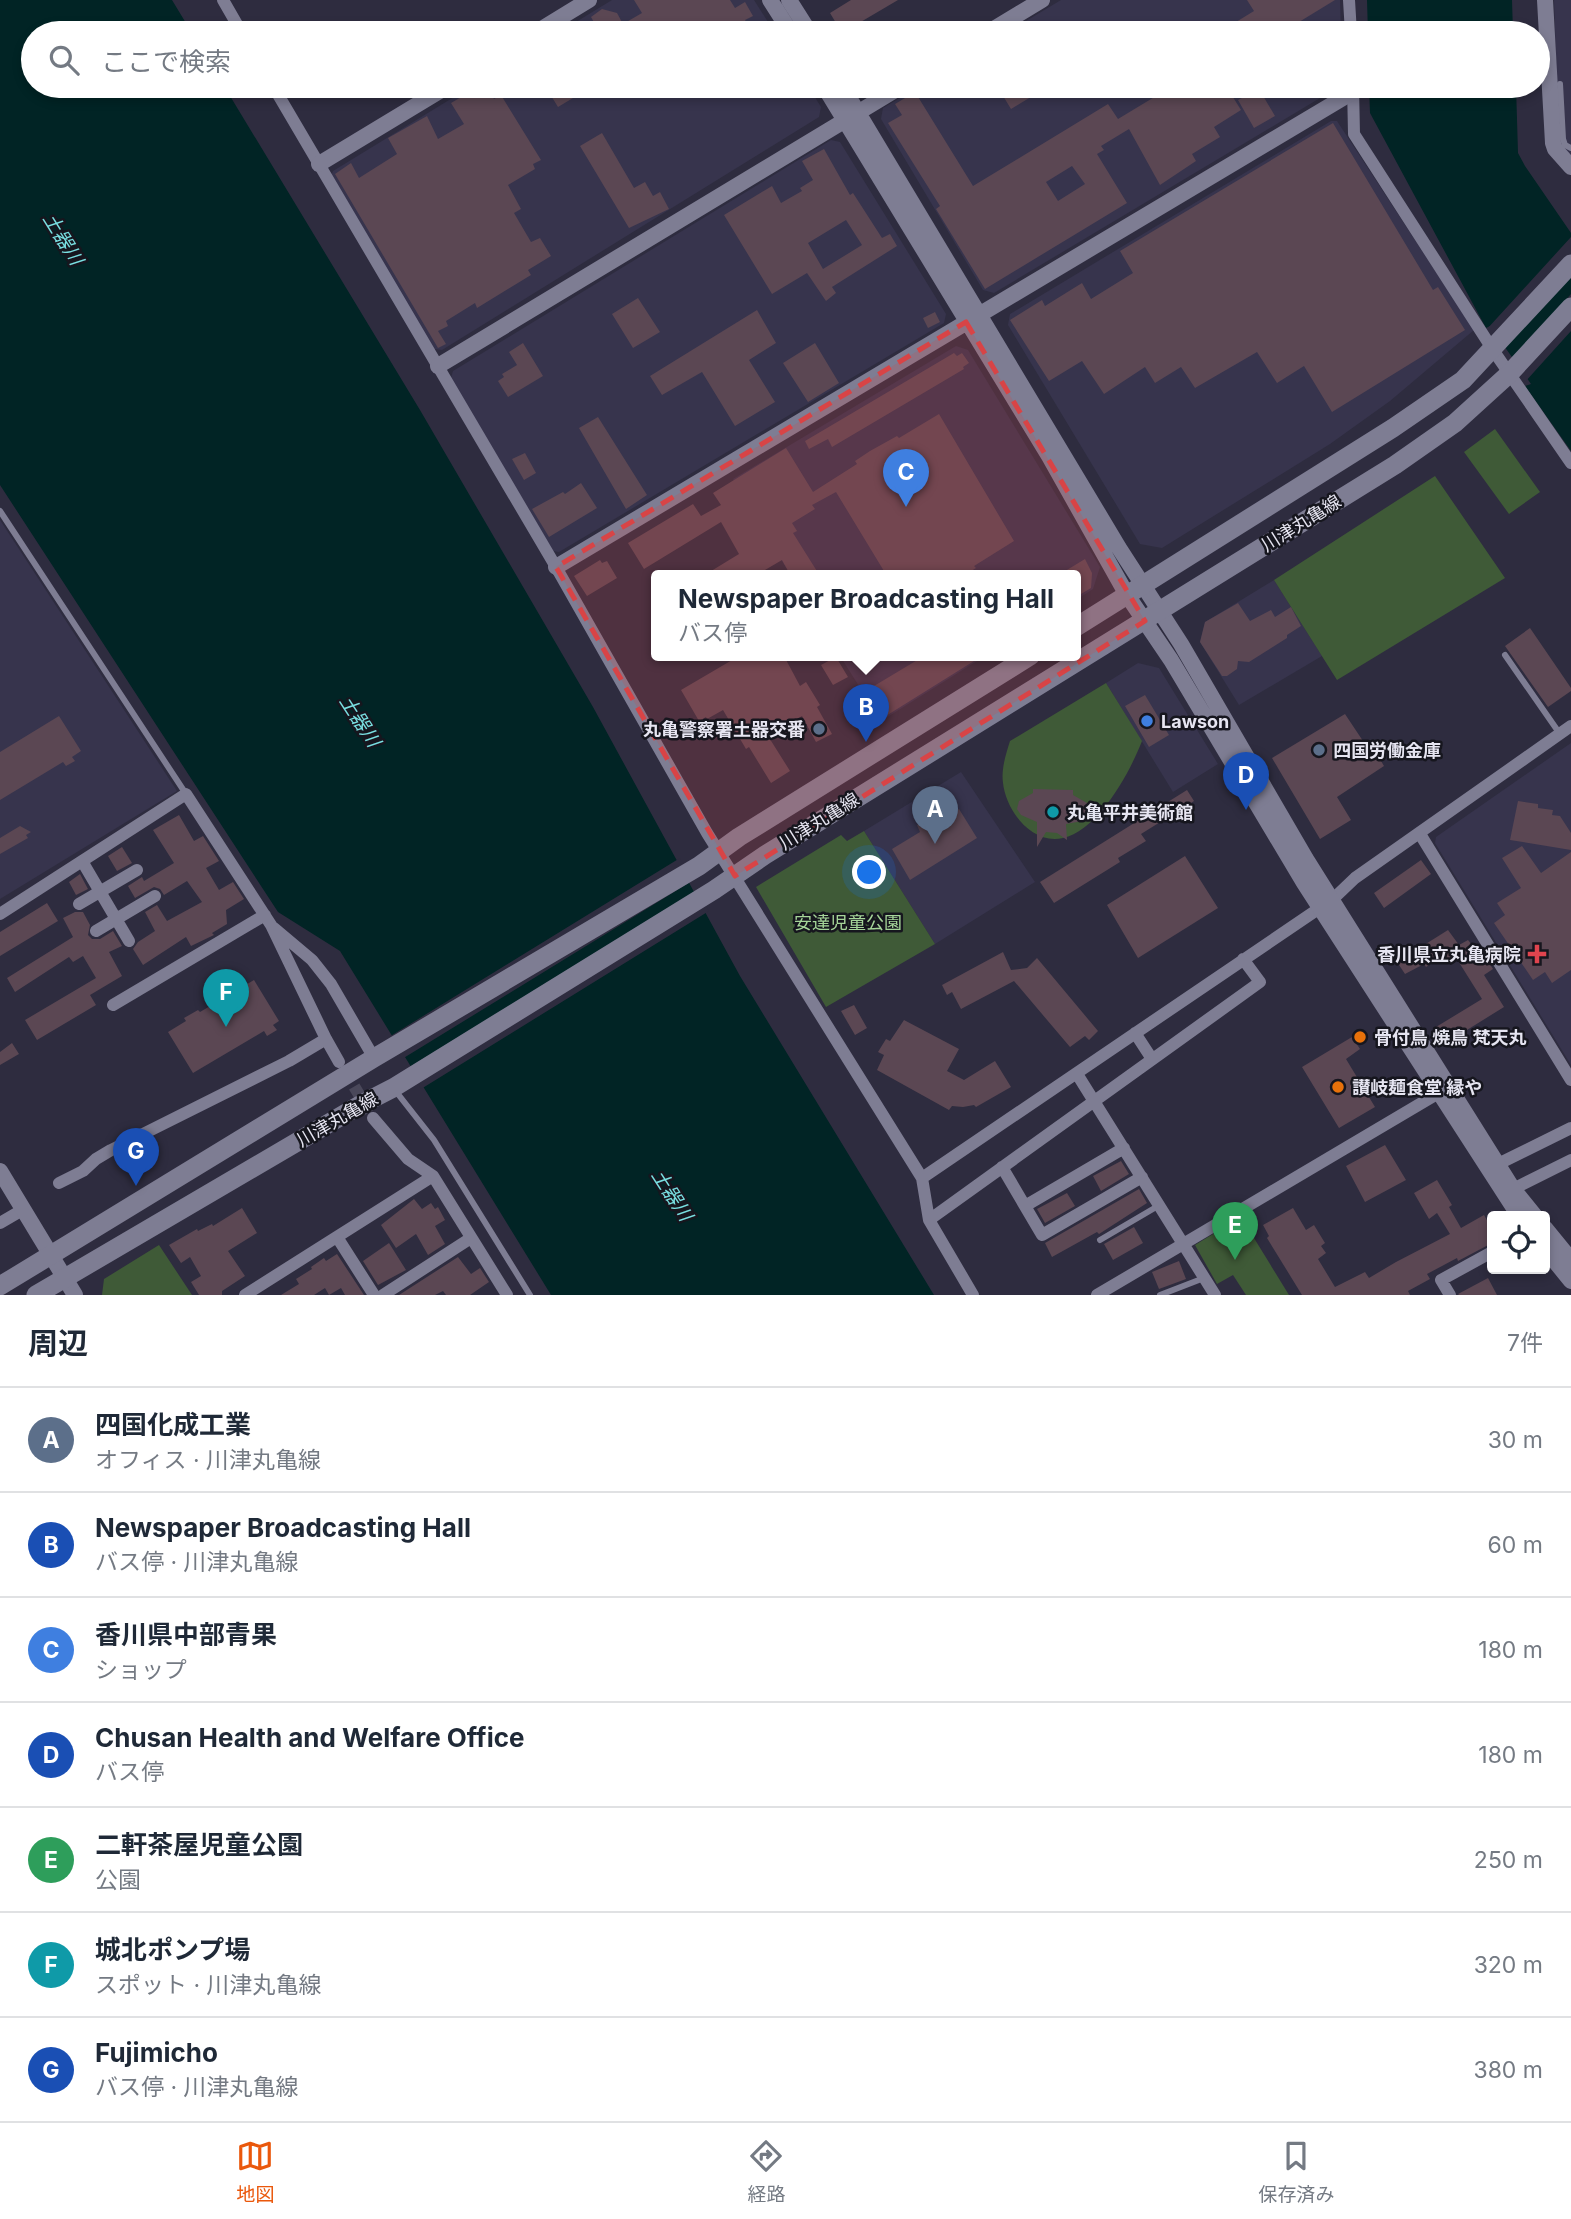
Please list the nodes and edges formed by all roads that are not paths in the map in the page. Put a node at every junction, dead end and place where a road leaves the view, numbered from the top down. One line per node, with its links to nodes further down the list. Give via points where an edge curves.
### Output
1 (223, 0): 8 (street)
2 (589, 0): 9 (street)
3 (770, 0): 10 (street)
4 (789, 0): 11 (street)
5 (1042, 0): 12 (street)
6 (1349, 0): 13 (street)
7 (1545, 0): 14 (street)
8 (235, 21)
9 (555, 21)
10 (783, 21)
11 (802, 21)
12 (1007, 21)
13 (1350, 21)
14 (1546, 21)
15 (1560, 84): 25 (lane, via 1563,139)
16 (1550, 89): 27 (street, via 1553,143)
17 (280, 98): 26 (street)
18 (428, 98): 26 (street)
19 (835, 98): 24 (street)
20 (846, 98): 24 (street)
21 (883, 98): 24 (street)
22 (1338, 98): 30 (street)
23 (1353, 98): 31 (street, via 1354,134)
24 (852, 117): 30 (street); 32 (street)
25 (1571, 148)
26 (319, 164): 32 (street)
27 (1571, 167)
28 (1571, 264): 31 (main road, 川津丸亀線)
29 (1571, 307): 33 (main road, 川津丸亀線)
30 (972, 318): 36 (street); 37 (street, via 1049,456)
31 (1495, 347): 33 (street); 37 (main road, 川津丸亀線, via 1463,380 1393,428)
32 (438, 366): 36 (street)
33 (1512, 370): 34 (street); 38 (main road, 川津丸亀線, via 1455,423 1395,465)
34 (1571, 463)
35 (0, 510): 45 (lane)
36 (556, 567): 47 (street)
37 (1135, 589): 38 (street); 39 (main road, 川津丸亀線)
38 (1153, 616): 41 (main road, 川津丸亀線); 53 (street, via 1306,859)
39 (1081, 624)
40 (1505, 655): 44 (lane)
41 (1081, 660)
42 (1022, 661): 47 (main road, 川津丸亀線)
43 (1079, 661): 50 (main road, 川津丸亀線)
44 (1566, 730): 46 (street)
45 (186, 794): 48 (street); 57 (street)
46 (1420, 834): 53 (street); 68 (street)
47 (719, 852): 50 (street); 64 (main road, 川津丸亀線)
48 (82, 861): 51 (street); 55 (street)
49 (137, 870): 51 (street)
50 (735, 876): 69 (main road, 川津丸亀線); 81 (street)
51 (100, 892): 54 (street); 56 (street)
52 (155, 896): 56 (street)
53 (1327, 903): 60 (street); 70 (street)
54 (79, 904)
55 (0, 914)
56 (116, 919): 58 (street); 59 (street)
57 (268, 920): 61 (street); 63 (street); 64 (street, via 331,984)
58 (96, 931)
59 (129, 941)
60 (1243, 959): 62 (street); 65 (street, via 1260,982)
61 (113, 1005)
62 (1135, 1034): 65 (street); 67 (street)
63 (326, 1040): 66 (street); 82 (street, via 111,1150)
64 (374, 1058): 96 (main road, 川津丸亀線)
65 (1152, 1059): 71 (street)
66 (339, 1062)
67 (1077, 1073): 71 (street); 81 (street)
68 (1571, 1080)
69 (393, 1088): 100 (main road, 川津丸亀線); 111 (lane, via 434,1140)
70 (1444, 1090): 77 (street); 95 (street)
71 (1094, 1101): 74 (street); 76 (street)
72 (373, 1118): 79 (street, via 408,1159)
73 (1571, 1128): 77 (street)
74 (1124, 1148): 80 (street); 85 (street)
75 (1571, 1160): 83 (street)
76 (1002, 1167): 85 (street); 89 (street)
77 (1492, 1167): 83 (street)
78 (0, 1171): 86 (street)
79 (433, 1176): 92 (street); 93 (street)
80 (1142, 1177): 84 (street); 85 (street, via 1042,1235)
81 (922, 1178): 89 (street)
82 (60, 1183)
83 (1508, 1191): 87 (street); 88 (street)
84 (1160, 1205): 94 (lane); 95 (street)
85 (1025, 1206)
86 (24, 1209): 90 (street); 96 (street)
87 (1517, 1211)
88 (1530, 1211)
89 (929, 1220): 112 (street)
90 (0, 1223)
91 (1550, 1233): 99 (street)
92 (337, 1237): 107 (street); 108 (street)
93 (471, 1238): 104 (street); 109 (street)
94 (1100, 1241)
95 (1183, 1244): 101 (street); 113 (street)
96 (52, 1254): 100 (street); 103 (main road, 川津丸亀線)
97 (1487, 1255): 116 (street, via 1441,1280)
98 (1550, 1255): 102 (street)
99 (1571, 1259)
100 (65, 1278): 105 (main road, 川津丸亀線); 106 (street)
101 (1205, 1278): 114 (lane); 115 (street)
102 (1571, 1281)
103 (0, 1286)
104 (504, 1291): 110 (street)
105 (36, 1295)
106 (75, 1295)
107 (245, 1295)
108 (374, 1295)
109 (383, 1295)
110 (489, 1295)
111 (530, 1295)
112 (974, 1295)
113 (1097, 1295)
114 (1160, 1295)
115 (1215, 1295)
116 (1450, 1295)

